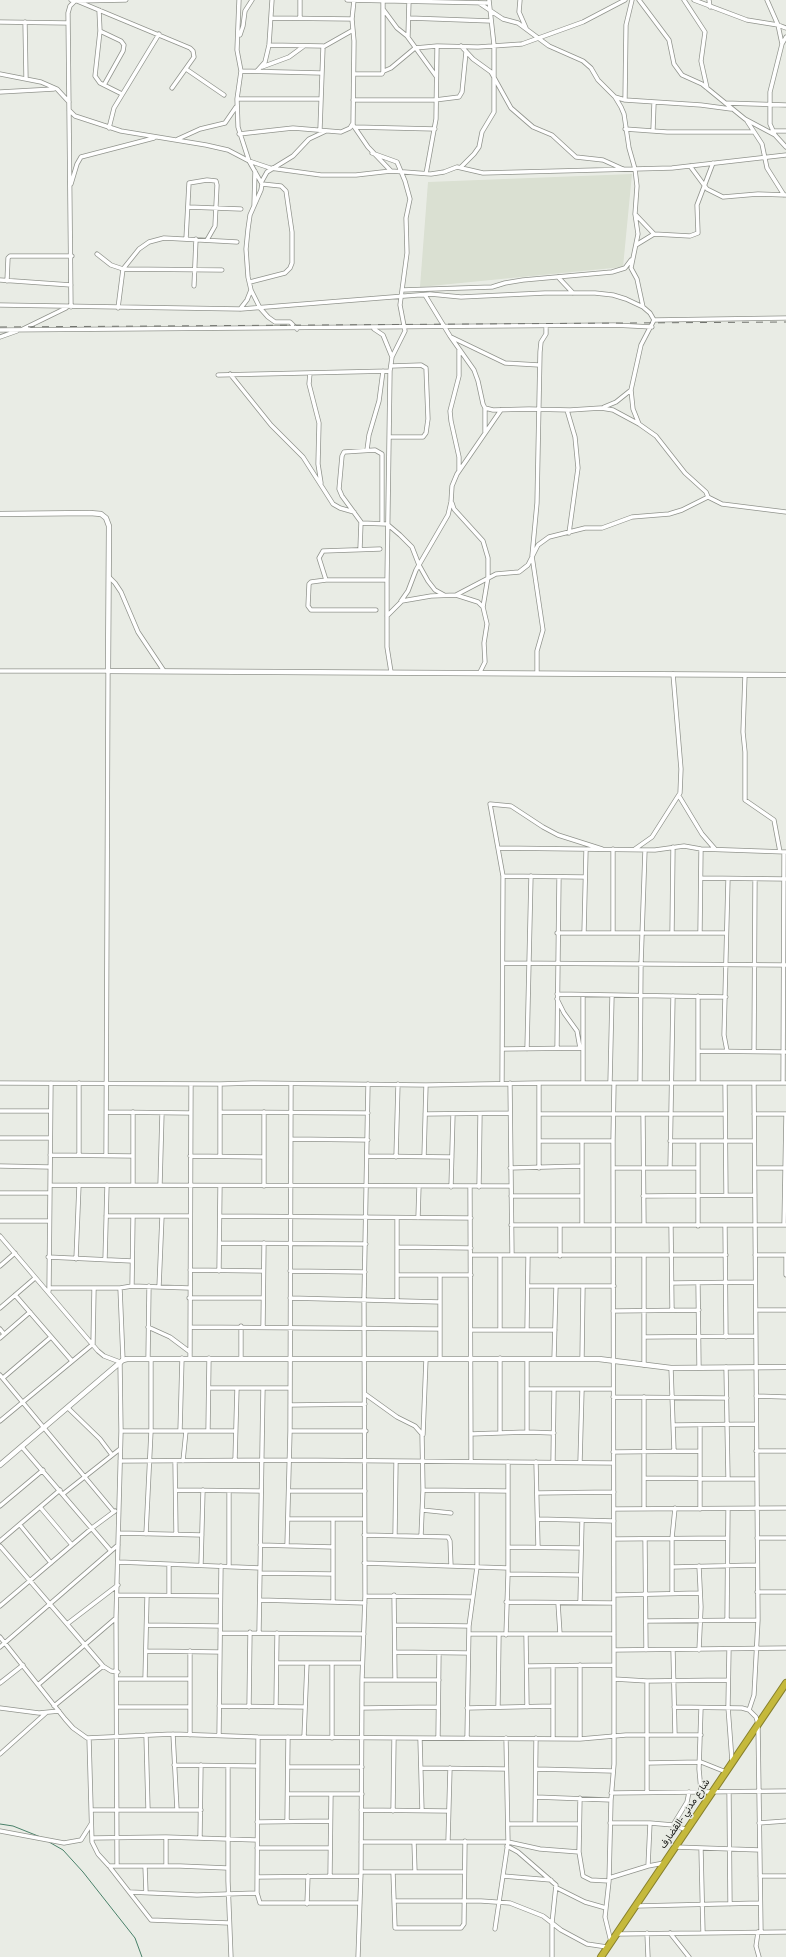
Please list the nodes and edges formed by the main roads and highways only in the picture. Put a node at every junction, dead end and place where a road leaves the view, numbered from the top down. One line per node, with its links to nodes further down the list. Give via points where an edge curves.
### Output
1 (0, 514): 2 (main road, via 90,512 103,514 106,518 109,526 108,671)
2 (786, 675)
3 (786, 1367): 4 (main road, via 671,1368 582,1359 500,1358 182,1358 121,1361)
4 (0, 1465)
5 (786, 1683): 6 (highway, شارع مدني -القضارف)
6 (601, 1957)

